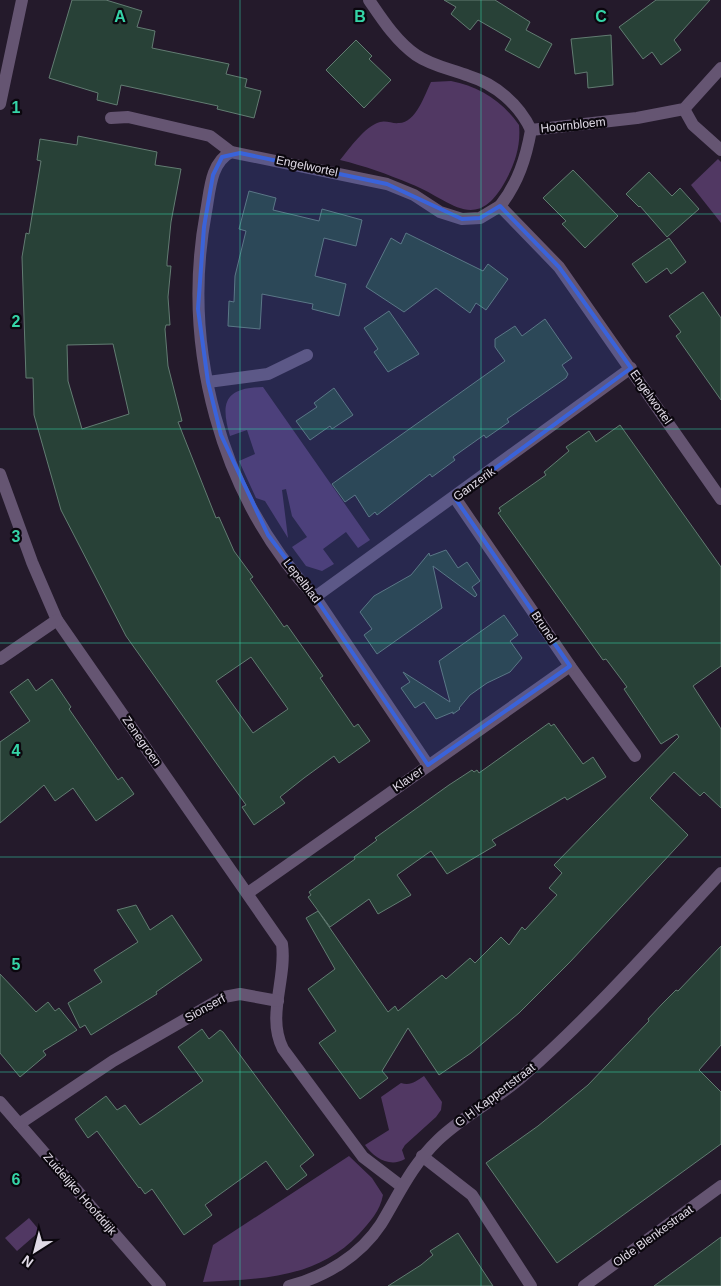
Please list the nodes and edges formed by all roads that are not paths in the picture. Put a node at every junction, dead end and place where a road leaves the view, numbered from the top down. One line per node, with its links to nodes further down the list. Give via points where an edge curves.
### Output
1 (22, 0): 4 (street)
2 (369, 0): 7 (street, Hoornbloem, via 390,30 415,54 434,65 490,85 524,116)
3 (721, 68): 5 (street)
4 (1, 100)
5 (684, 109): 7 (street, Hoornbloem, via 637,118); 8 (street, via 693,125)
6 (111, 118): 9 (street, Engelwortel, via 128,117 210,136)
7 (530, 130): 10 (street, Engelwortel, via 524,163 511,192)
8 (721, 150)
9 (231, 152): 10 (street, Engelwortel, via 387,184 408,192 440,212 462,219 480,218); 13 (street, Lepelblad, via 222,157 213,175 204,227 198,309)
10 (500, 206): 12 (street, Engelwortel, via 559,267)
11 (307, 355): 13 (street, via 268,374)
12 (631, 368): 15 (street, Ganzerik); 16 (street, Engelwortel)
13 (208, 382): 17 (street, Lepelblad, via 213,409 231,461 256,515 295,575)
14 (0, 474): 18 (street, Zenegroen)
15 (455, 498): 17 (street, Ganzerik); 20 (street, Brunel)
16 (721, 499)
17 (315, 596): 22 (street, Lepelblad)
18 (57, 620): 19 (street); 24 (street, Zenegroen)
19 (0, 659)
20 (570, 666): 21 (street, Brunel); 22 (street, Klaver)
21 (635, 756)
22 (428, 765): 24 (street, Klaver)
23 (721, 873): 28 (street, G H Kappertstraat, via 579,1023 521,1078 457,1123)
24 (248, 893): 25 (street, Zenegroen, via 282,944 284,958)
25 (278, 1000): 27 (street, Sionserf, via 240,994 224,997 113,1061); 29 (street, via 275,1026 283,1049 362,1157)
26 (0, 1102): 27 (street, Zuidelijke Hoofddijk)
27 (19, 1124): 31 (street, Zuidelijke Hoofddijk)
28 (422, 1156): 29 (street, G H Kappertstraat); 33 (street, via 472,1195)
29 (401, 1186): 32 (street, G H Kappertstraat, via 380,1226 366,1243 341,1264)
30 (721, 1186): 34 (street, Olde Blenkestraat)
31 (160, 1286)
32 (289, 1286)
33 (531, 1286)
34 (584, 1286)

